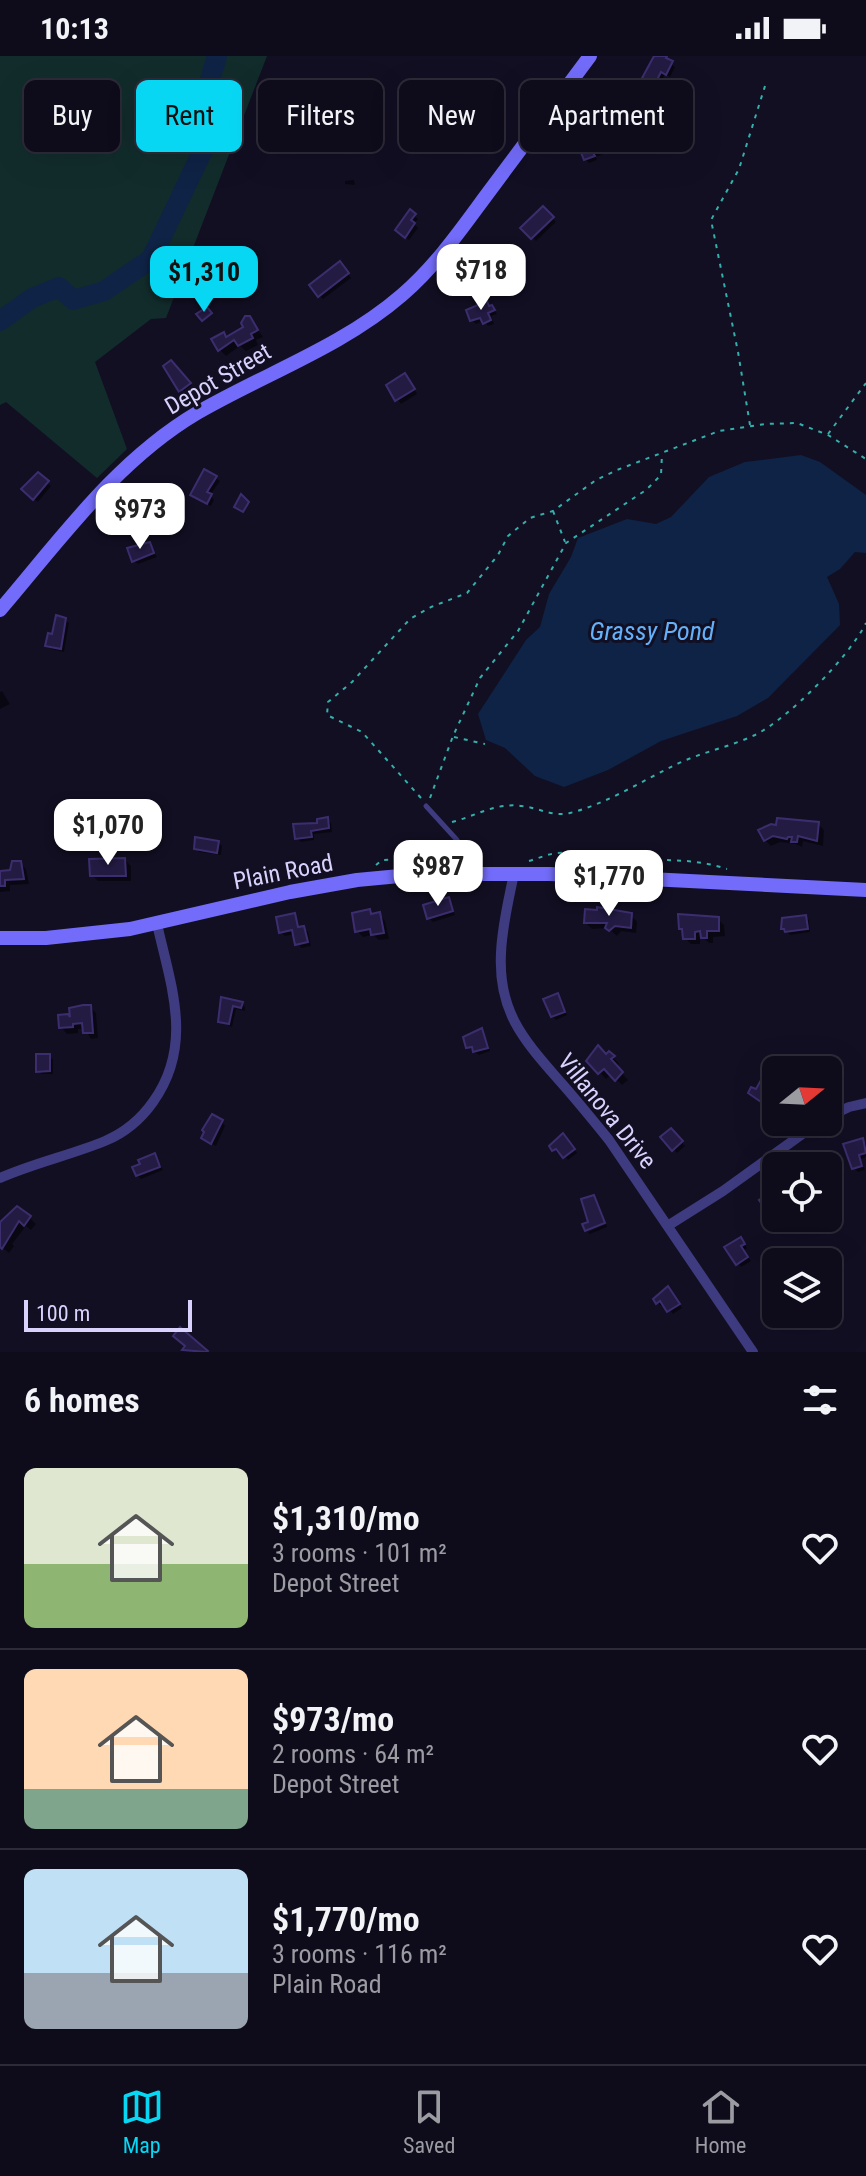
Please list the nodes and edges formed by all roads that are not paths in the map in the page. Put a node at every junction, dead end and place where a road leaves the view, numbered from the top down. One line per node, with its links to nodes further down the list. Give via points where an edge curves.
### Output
1 (590, 56): 2 (main road, Depot Street, via 447,247 404,294 337,339 195,414 137,454)
2 (0, 610)
3 (426, 806): 4 (lane, via 457,840)
4 (471, 872): 5 (main road, Plain Road); 7 (main road, Plain Road, via 357,880)
5 (514, 873): 6 (main road, Plain Road); 13 (street, Villanova Drive, via 500,955 513,1023 594,1120)
6 (866, 890)
7 (157, 924): 8 (main road, Plain Road, via 46,938); 12 (street, via 177,1019 174,1057 160,1093 147,1110 105,1141)
8 (0, 938)
9 (866, 1103): 10 (street)
10 (842, 1112)
11 (800, 1136): 13 (street)
12 (0, 1178)
13 (669, 1225): 14 (street, Villanova Drive)
14 (753, 1352)

